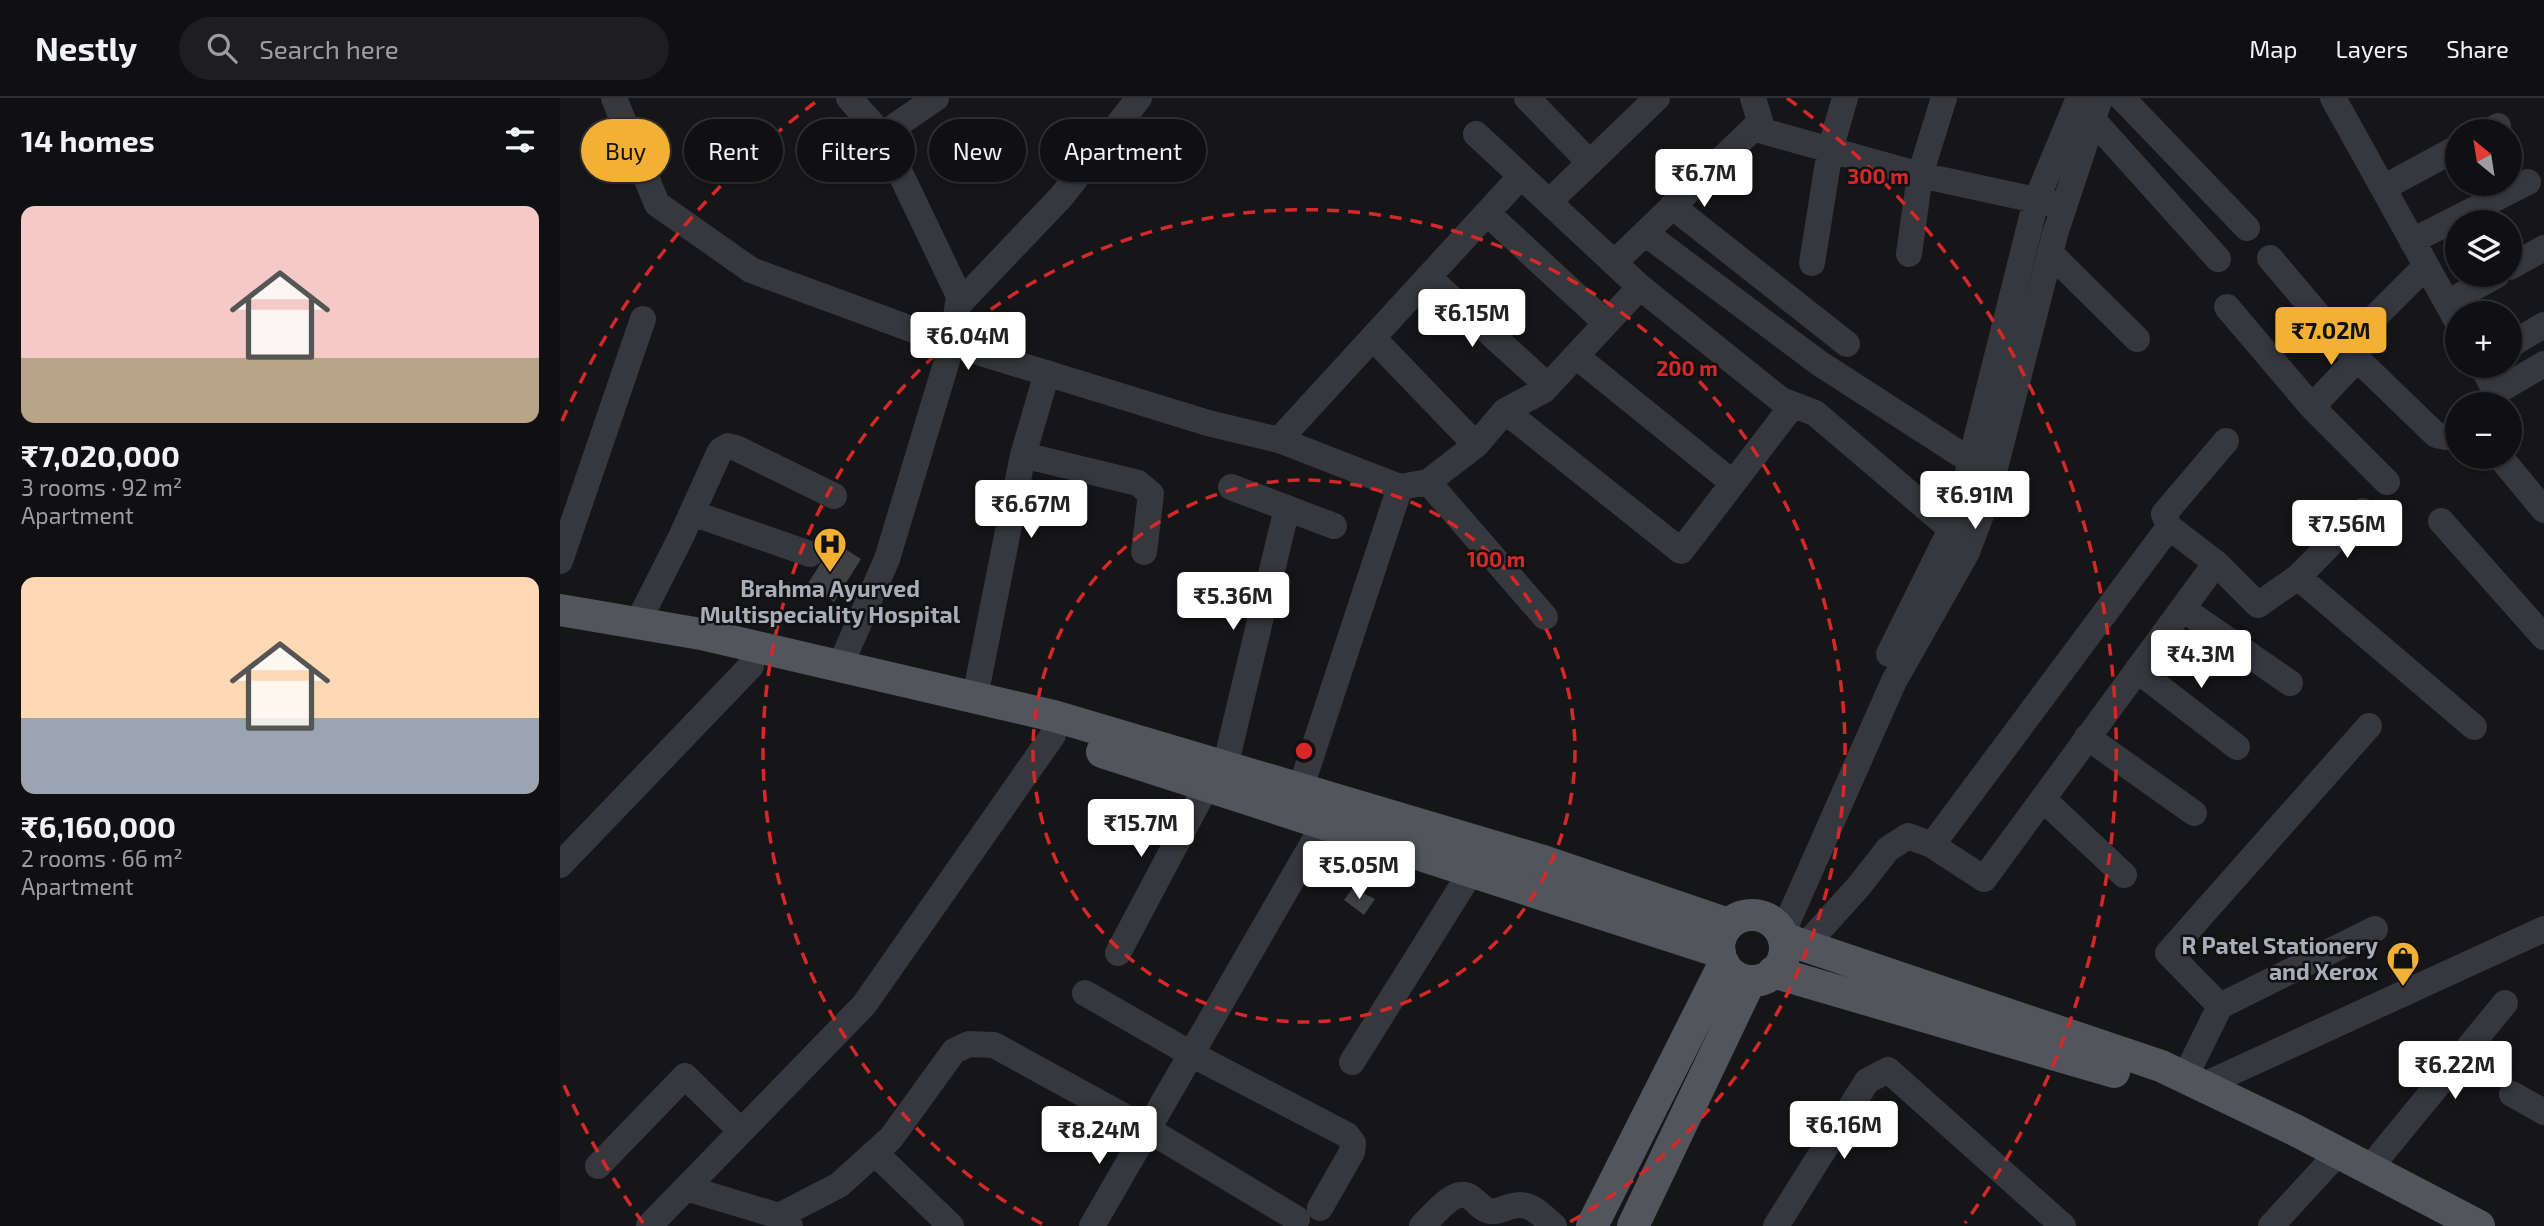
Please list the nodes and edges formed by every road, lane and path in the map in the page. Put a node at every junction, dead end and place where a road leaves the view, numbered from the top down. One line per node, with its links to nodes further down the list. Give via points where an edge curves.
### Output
1 (614, 98): 54 (street, via 657,204 751,270)
2 (849, 98): 13 (street)
3 (936, 98): 14 (street)
4 (1139, 98): 46 (street, via 1060,197)
5 (1527, 98): 18 (street)
6 (1845, 98): 16 (street)
7 (1944, 98): 19 (street)
8 (2122, 98): 29 (street)
9 (2333, 98): 23 (street)
10 (1653, 99): 18 (street)
11 (2091, 105): 24 (street); 27 (street); 36 (street)
12 (1757, 110): 16 (street, via 1763,131); 26 (street)
13 (868, 119)
14 (905, 119)
15 (1476, 134): 20 (street)
16 (1830, 150): 19 (street); 39 (street)
17 (2445, 154): 23 (street)
18 (1590, 163): 25 (street)
19 (1920, 175): 24 (street); 34 (street)
20 (1521, 176): 25 (street); 28 (street)
21 (904, 182): 46 (street, via 959,296)
22 (2528, 182): 31 (street)
23 (2383, 188): 31 (street)
24 (2036, 201): 27 (street); 70 (street)
25 (1549, 202): 38 (street)
26 (1672, 206): 30 (street); 55 (street)
27 (2063, 206): 33 (street)
28 (1487, 213): 41 (street); 49 (street)
29 (2247, 228)
30 (1645, 233): 38 (street); 70 (street, via 1819,363)
31 (2412, 241): 40 (street)
32 (2544, 248): 37 (street)
33 (2049, 253): 53 (street); 118 (street, via 1975,534 1894,681)
34 (1909, 254)
35 (2270, 258): 56 (street)
36 (2218, 259)
37 (2522, 260)
38 (1614, 263): 42 (street)
39 (1812, 263)
40 (2426, 266): 44 (street); 56 (street)
41 (1428, 277): 51 (street); 60 (street)
42 (1640, 287): 49 (street); 62 (street)
43 (2482, 287): 45 (street)
44 (2446, 301)
45 (2465, 301)
46 (958, 305): 54 (street)
47 (2227, 307): 63 (street)
48 (643, 319): 88 (street)
49 (1606, 323): 57 (street)
50 (2544, 325): 52 (street)
51 (1373, 338): 66 (street); 68 (street)
52 (2522, 338)
53 (2137, 339)
54 (952, 344): 59 (street); 98 (street, via 887,559)
55 (1847, 344)
56 (2351, 353): 63 (street); 65 (street, via 2436,435)
57 (1576, 356): 60 (street); 74 (street)
58 (2544, 365): 61 (street)
59 (1047, 373): 66 (street); 69 (street)
60 (1548, 386): 64 (street)
61 (2500, 392)
62 (1793, 405): 74 (street); 85 (street, via 1815,413)
63 (2312, 407): 73 (street)
64 (1505, 411): 68 (street); 74 (street, via 1681,551)
65 (2445, 437)
66 (1279, 440): 75 (street)
67 (2226, 441): 84 (street, via 2164,514)
68 (1476, 445): 72 (street)
69 (1023, 455): 86 (street, via 1146,488 1151,494); 101 (street)
70 (1971, 461): 85 (street)
71 (2510, 469): 80 (street)
72 (1428, 482): 75 (street); 93 (street)
73 (2387, 482)
74 (1733, 483)
75 (1400, 486): 108 (street)
76 (1231, 487): 78 (street)
77 (834, 496): 81 (street, via 728,446 720,451)
78 (1287, 508): 83 (street); 107 (street)
79 (2363, 510): 90 (street)
80 (2544, 510)
81 (692, 513): 87 (street); 94 (street)
82 (2441, 521): 96 (street)
83 (1334, 526)
84 (2169, 527): 89 (street); 112 (street)
85 (1951, 529): 118 (street, via 1860,714 1782,900)
86 (1144, 552)
87 (810, 554)
88 (560, 561)
89 (2216, 564): 90 (street, via 2258,605); 91 (street)
90 (2298, 577): 103 (street)
91 (2183, 609): 99 (street); 100 (street)
92 (560, 610): 94 (main road)
93 (1545, 617)
94 (637, 624): 98 (main road)
95 (560, 628): 97 (main road)
96 (2544, 637)
97 (751, 666): 104 (main road, via 955,709); 113 (street)
98 (840, 666): 101 (main road)
99 (2137, 670): 105 (street); 106 (street)
100 (2290, 683)
101 (975, 697): 107 (main road, via 1054,716)
102 (2369, 726): 124 (street, via 2168,953)
103 (2474, 727)
104 (1053, 735): 107 (main road); 131 (street, via 864,1005)
105 (2087, 737): 109 (street); 110 (street)
106 (2237, 747)
107 (1216, 777): 108 (main road); 111 (main road); 120 (street)
108 (1300, 790): 119 (main road, via 1540,860)
109 (2044, 800): 112 (street, via 1984,879); 115 (street)
110 (2194, 813)
111 (1324, 824): 114 (main road); 125 (street)
112 (1932, 845): 118 (street, via 1908,836 1888,849 1859,886)
113 (560, 865)
114 (1471, 872): 119 (main road); 126 (street)
115 (2124, 875)
116 (2375, 929): 124 (street)
117 (2544, 929): 127 (street)
118 (1785, 935): 119 (main road, via 1763,916 1744,915); 121 (main road, via 1782,963); 127 (main road)
119 (1724, 947): 121 (main road, via 1732,975); 144 (main road)
120 (1118, 953)
121 (1762, 976): 133 (main road, via 2154,1084); 145 (main road)
122 (1084, 993): 125 (street)
123 (2505, 1003): 135 (street)
124 (2220, 1006): 127 (street)
125 (1191, 1054): 130 (street); 130 (street, via 1348,1135 1352,1152 1308,1213)
126 (1352, 1062)
127 (2194, 1081): 133 (main road)
128 (2512, 1094): 129 (street)
129 (2544, 1112)
130 (1147, 1129): 132 (street, via 994,1045 969,1044 954,1051); 138 (street)
131 (741, 1131): 134 (street, via 685,1076); 136 (street)
132 (875, 1153): 137 (street, via 839,1185); 141 (street)
133 (2332, 1160): 135 (main road); 147 (street); 148 (main road)
134 (598, 1166)
135 (2369, 1169): 149 (main road)
136 (686, 1188): 137 (street); 140 (street)
137 (785, 1221)
138 (1101, 1223)
139 (1782, 1224): 146 (street, via 1867,1081 1888,1070)
140 (649, 1226)
141 (951, 1226)
142 (1422, 1226): 143 (street, via 1455,1196 1464,1195 1495,1212 1518,1204 1529,1206)
143 (1554, 1226)
144 (1592, 1226)
145 (1633, 1226)
146 (2063, 1226)
147 (2272, 1226)
148 (2444, 1226)
149 (2479, 1226)

